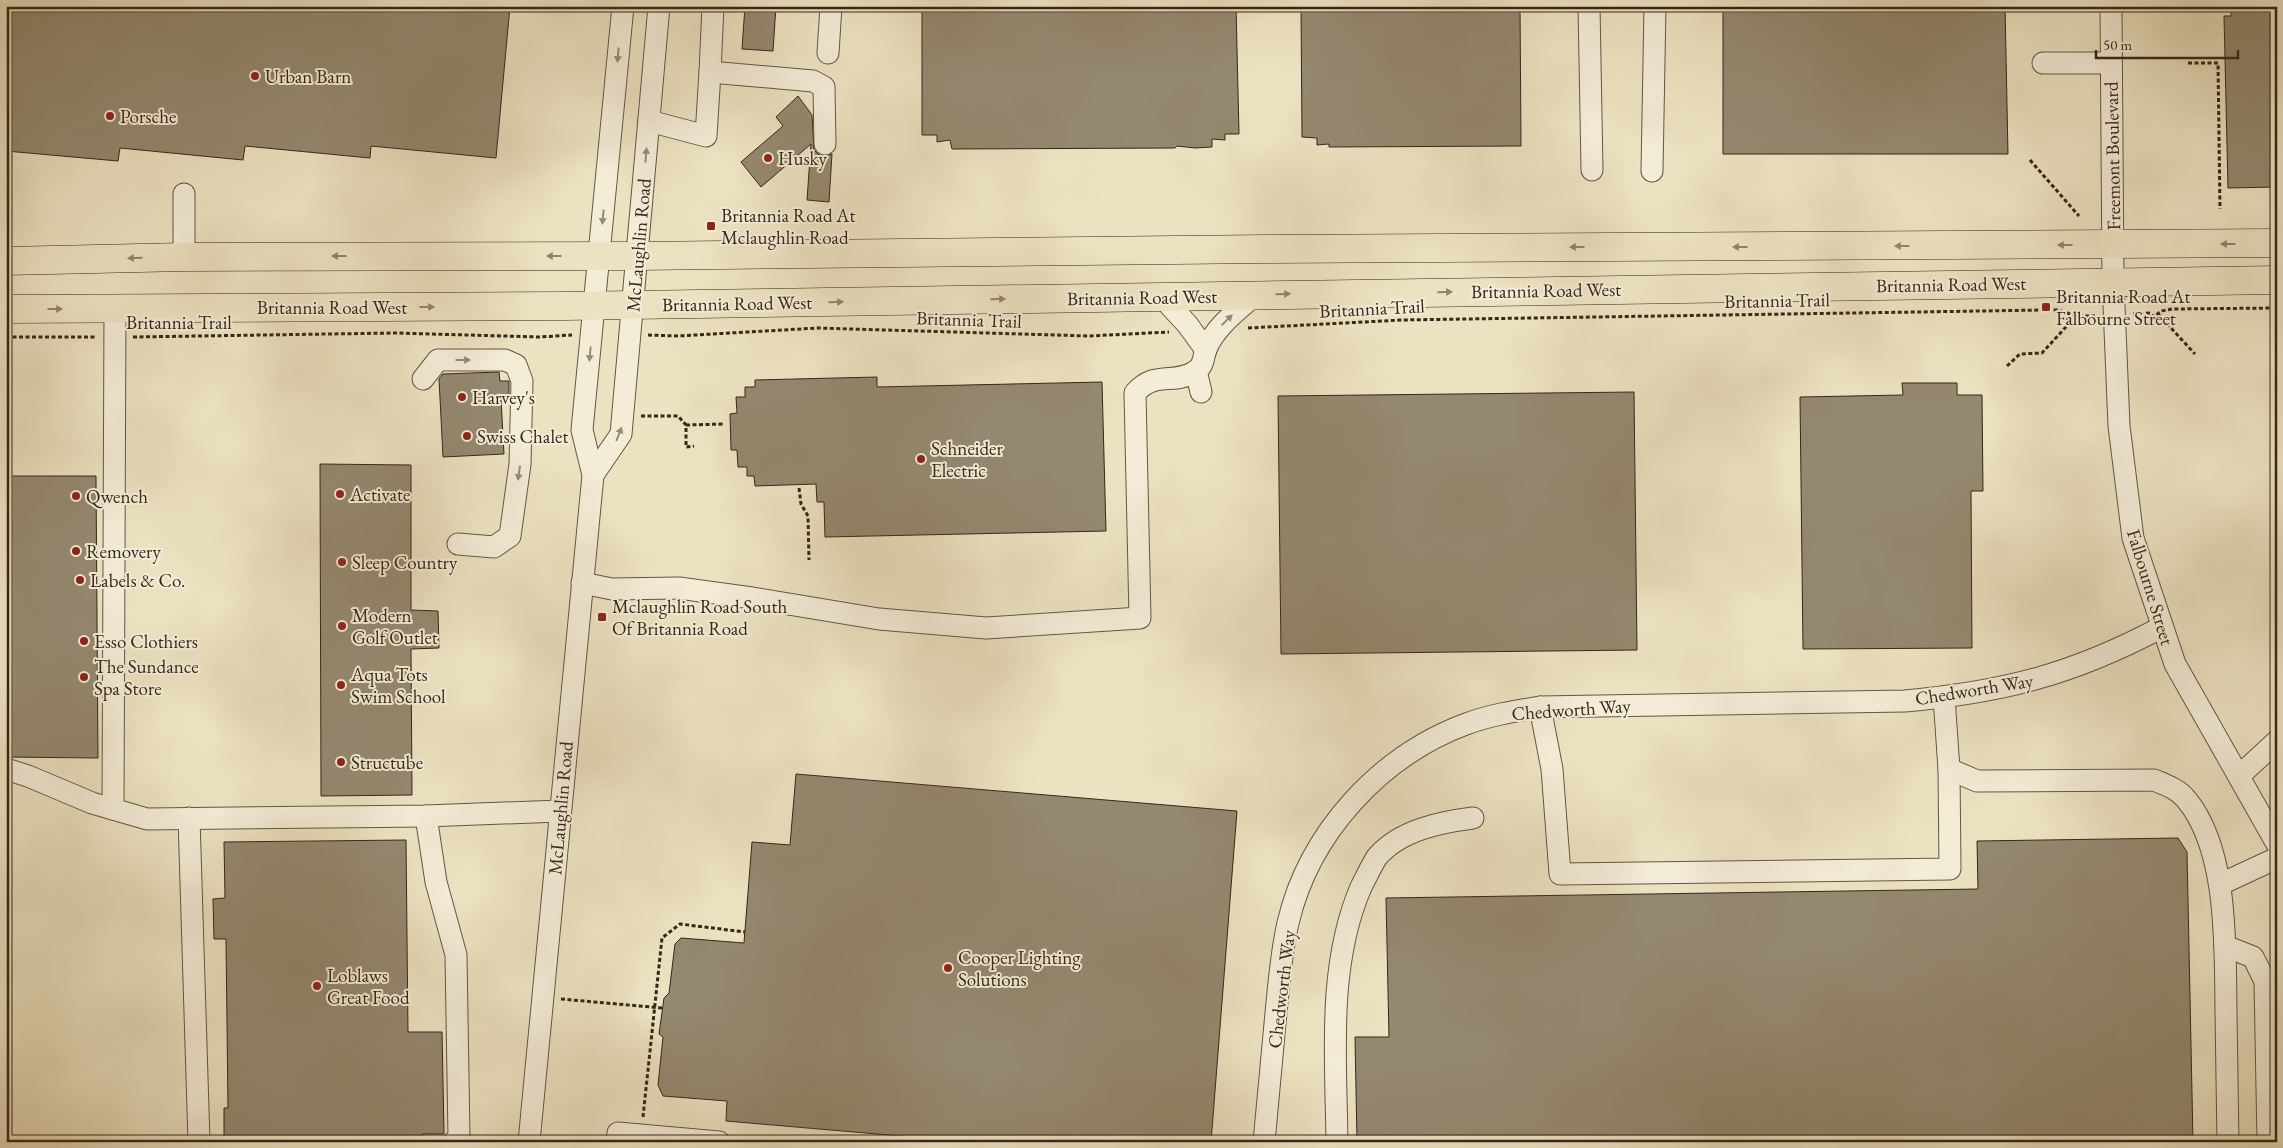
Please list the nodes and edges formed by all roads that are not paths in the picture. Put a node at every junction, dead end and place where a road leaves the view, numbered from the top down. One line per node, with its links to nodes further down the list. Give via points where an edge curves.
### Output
1 (622, 6): 19 (street, McLaughlin Road, one-way to 19)
2 (659, 6): 12 (street, McLaughlin Road)
3 (713, 6): 11 (street)
4 (831, 6): 8 (street)
5 (1588, 6): 14 (street)
6 (1654, 6): 15 (street)
7 (2111, 6): 10 (street, Freemont Boulevard)
8 (828, 53)
9 (2043, 63): 10 (street)
10 (2110, 63): 18 (street, Freemont Boulevard)
11 (710, 72): 12 (street, via 706,136); 13 (street, via 813,81 824,87)
12 (649, 121): 20 (street, McLaughlin Road, one-way to 12)
13 (824, 144)
14 (1592, 170)
15 (1652, 170)
16 (184, 194): 21 (street)
17 (2277, 243): 18 (main road, Britannia Road West, one-way to 18)
18 (2113, 245): 20 (main road, Britannia Road West, one-way to 20, via 1266,248); 24 (street, Falbourne Street)
19 (599, 256): 20 (main road, Britannia Road West); 21 (main road, Britannia Road West, one-way to 21); 28 (street, McLaughlin Road)
20 (638, 256): 27 (street, McLaughlin Road)
21 (184, 257): 22 (main road, Britannia Road West, one-way to 22)
22 (6, 261)
23 (2277, 280): 24 (main road, Britannia Road West)
24 (2113, 281): 25 (main road, Britannia Road West, one-way to 24); 38 (street, Falbourne Street, via 2119,426 2133,538)
25 (1255, 295): 26 (main road, Britannia Road West); 31 (street, one-way to 25, via 1218,330)
26 (1161, 296): 27 (main road, Britannia Road West, one-way to 26); 31 (street)
27 (633, 304): 28 (main road, Britannia Road West); 35 (street, McLaughlin Road, one-way to 27, via 621,434)
28 (594, 305): 29 (main road, Britannia Road West, one-way to 28); 35 (street, McLaughlin Road, one-way to 35, via 582,430)
29 (115, 308): 30 (main road, Britannia Road West, one-way to 29); 45 (street)
30 (6, 309)
31 (1206, 350): 32 (street, via 1202,366)
32 (1196, 371): 34 (street); 37 (street, via 1150,380 1135,393 1140,618 986,628 879,619 679,588 612,589)
33 (423, 379): 36 (street, one-way to 36, via 438,360 505,360 516,365 522,381 520,464 510,536 494,547)
34 (1202, 392)
35 (593, 475): 37 (street, McLaughlin Road)
36 (458, 544)
37 (582, 583): 46 (street, McLaughlin Road)
38 (2162, 627): 39 (street, Chedworth Way, via 2126,646 2050,676 2011,687); 44 (street, Falbourne Street, via 2175,664)
39 (1944, 697): 40 (street, Chedworth Way, via 1896,701); 42 (street)
40 (1540, 707): 42 (street, via 1552,769 1560,874 1950,869); 60 (street, Chedworth Way, via 1505,712 1472,722 1412,751 1379,775 1338,819 1322,842 1297,894 1283,949)
41 (2277, 741): 44 (street)
42 (1949, 768): 52 (street, via 1977,781 2154,780 2170,786 2186,798 2198,816)
43 (6, 769): 45 (street)
44 (2238, 776): 50 (street, Falbourne Street)
45 (113, 809): 48 (street, via 147,819)
46 (560, 811): 47 (street); 57 (street, McLaughlin Road)
47 (426, 816): 48 (street); 56 (street, via 436,882 456,955 459,1137)
48 (189, 818): 55 (street)
49 (1474, 818): 61 (street, via 1442,822 1394,843 1378,857 1353,906 1340,964 1336,1028)
50 (2277, 844)
51 (2277, 858): 52 (street)
52 (2221, 884): 53 (street)
53 (2225, 946): 62 (street); 63 (street, via 2253,957 2265,981)
54 (669, 1139): 58 (street, via 618,1133); 59 (street)
55 (199, 1142)
56 (454, 1142)
57 (529, 1142)
58 (617, 1142)
59 (719, 1142)
60 (1264, 1142)
61 (1337, 1142)
62 (2228, 1142)
63 (2268, 1142)

